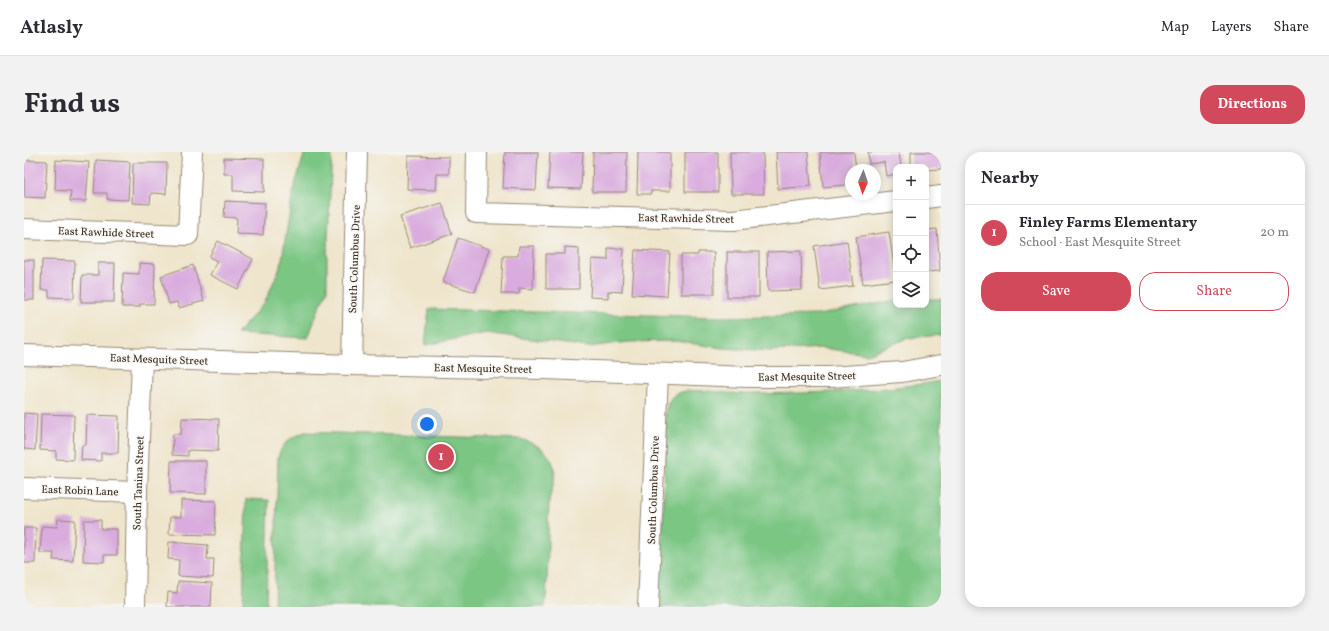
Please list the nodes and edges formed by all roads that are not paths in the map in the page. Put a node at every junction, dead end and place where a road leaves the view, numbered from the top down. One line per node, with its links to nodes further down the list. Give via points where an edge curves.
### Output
1 (192, 152): 7 (street, East Rawhide Street, via 188,235)
2 (357, 152): 10 (street, South Columbus Drive)
3 (477, 152): 6 (street, East Rawhide Street, via 476,213 733,220)
4 (941, 196): 5 (street)
5 (929, 198)
6 (893, 201)
7 (24, 229)
8 (24, 355): 9 (street, East Mesquite Street)
9 (142, 358): 10 (street, East Mesquite Street); 14 (street, South Tanina Street)
10 (352, 365): 12 (street, East Mesquite Street)
11 (941, 365): 12 (street, East Mesquite Street, via 896,372 829,377)
12 (658, 374): 16 (street, South Columbus Drive)
13 (24, 488): 14 (street, East Robin Lane)
14 (137, 492): 15 (street, South Tanina Street)
15 (135, 607)
16 (648, 607)

